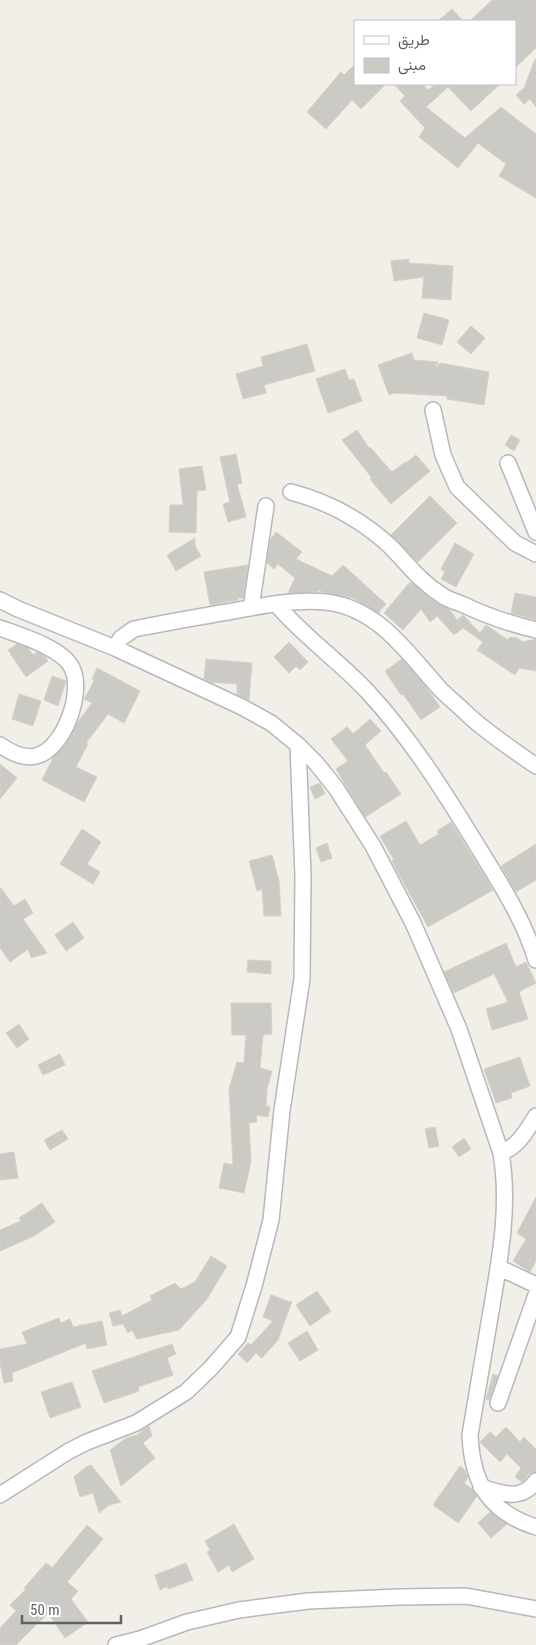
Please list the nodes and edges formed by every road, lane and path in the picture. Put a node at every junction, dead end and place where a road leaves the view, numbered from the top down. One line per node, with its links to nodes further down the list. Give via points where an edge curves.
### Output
1 (433, 410): 7 (street, via 443,455 457,487 515,543)
2 (508, 463): 4 (street)
3 (290, 492): 12 (street, via 314,498 368,528 419,579 444,597)
4 (530, 504): 6 (street)
5 (266, 506): 10 (street)
6 (536, 532)
7 (536, 554)
8 (0, 600): 13 (street)
9 (276, 604): 10 (street); 16 (street, via 326,602 367,616 383,626 469,716); 17 (street, via 293,624 366,690 416,750 510,899)
10 (251, 608): 13 (street, via 134,629 121,638)
11 (0, 628): 15 (street, via 41,643 61,656 72,667 77,688 67,723 51,748 35,756 22,756)
12 (536, 630)
13 (115, 648): 14 (street, via 242,707 271,723)
14 (298, 745): 19 (street, via 336,788 373,846 413,924 459,1029); 26 (street, via 303,876 302,979 282,1110 271,1220 238,1337 186,1392 136,1423 69,1451)
15 (0, 746)
16 (536, 766)
17 (536, 960)
18 (536, 1116): 19 (street, via 519,1141)
19 (501, 1153): 20 (street, via 506,1212)
20 (498, 1267): 21 (street); 25 (street, via 470,1435 472,1462)
21 (536, 1285)
22 (536, 1295): 23 (street)
23 (498, 1403)
24 (536, 1481): 25 (street, via 524,1491 512,1495)
25 (481, 1487): 27 (street, via 506,1514)
26 (0, 1496)
27 (536, 1527)
28 (536, 1609): 29 (street, via 466,1596 308,1601 239,1610 187,1622)
29 (116, 1645)

